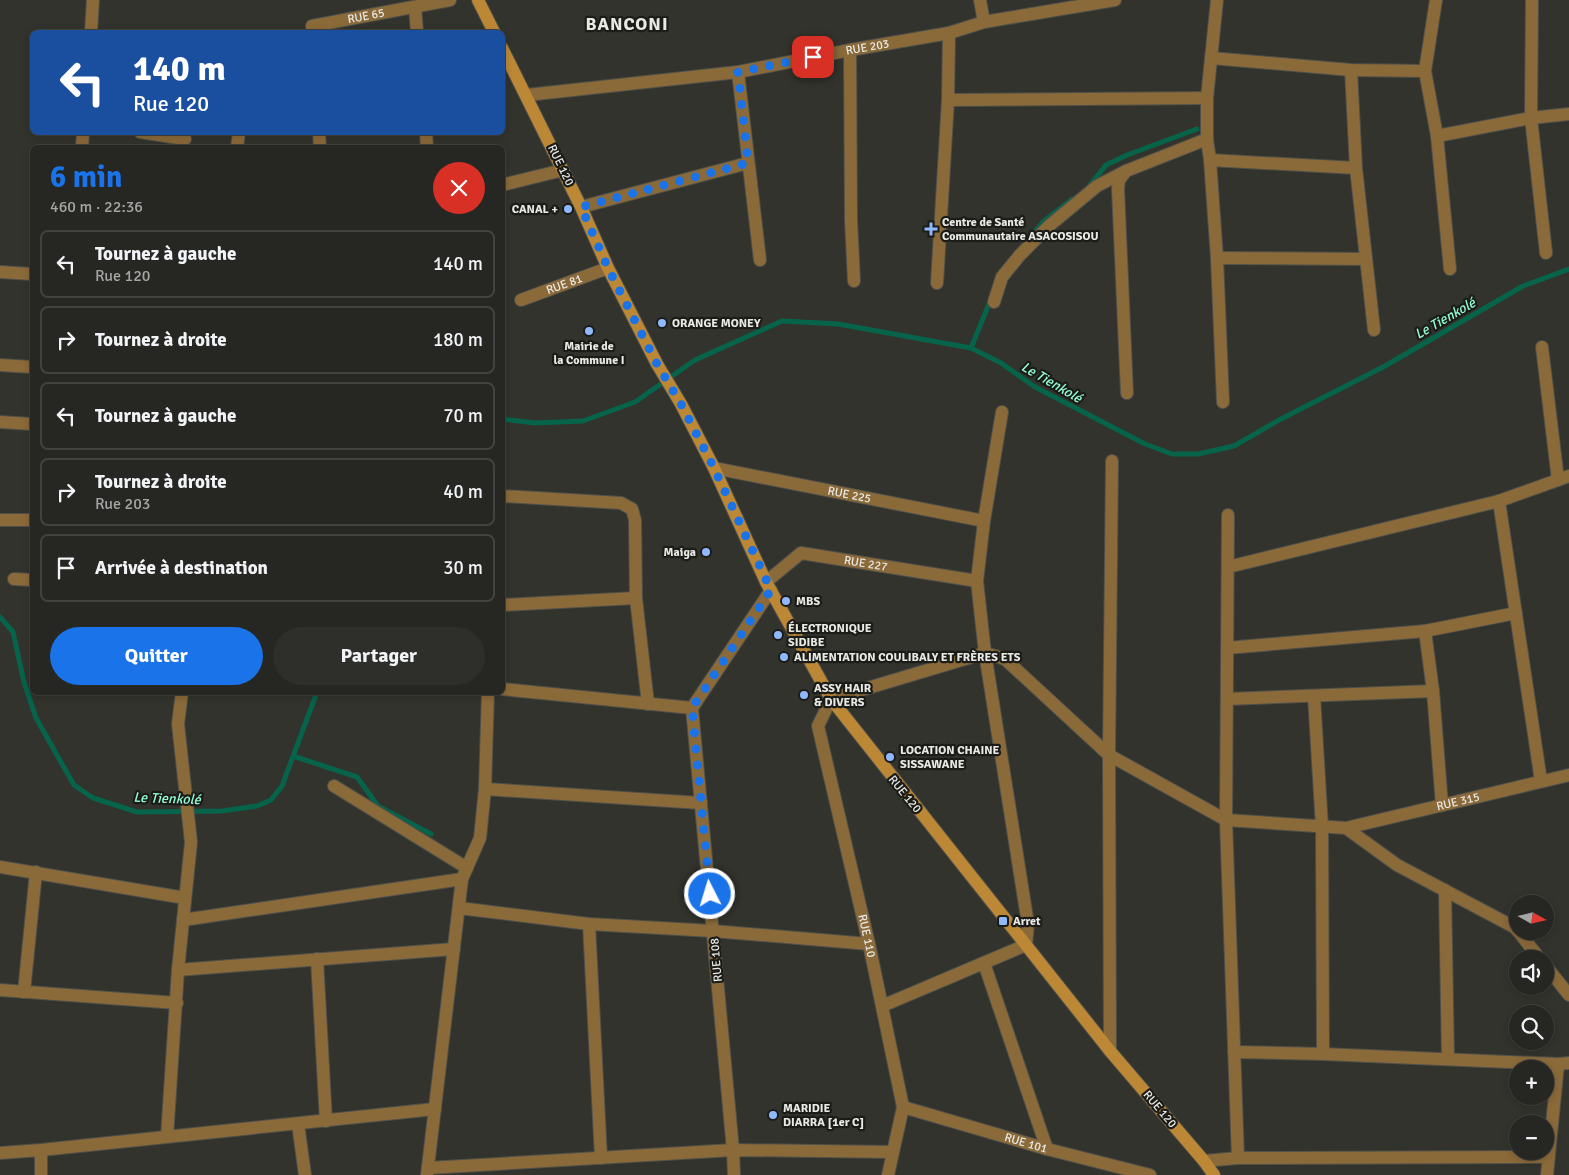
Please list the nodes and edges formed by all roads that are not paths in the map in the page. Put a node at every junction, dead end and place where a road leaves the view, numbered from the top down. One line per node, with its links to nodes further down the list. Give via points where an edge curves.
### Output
1 (93, 0): 12 (street)
2 (450, 0): 9 (street, RUE 65)
3 (478, 0): 14 (main road)
4 (980, 0): 10 (street)
5 (1115, 0): 10 (street, RUE 203)
6 (1217, 0): 18 (street)
7 (1436, 0): 20 (street)
8 (1532, 0): 26 (street)
9 (415, 7): 11 (street, RUE 65); 13 (street)
10 (984, 22): 15 (street, RUE 203)
11 (312, 29)
12 (91, 30)
13 (417, 30)
14 (493, 30)
15 (949, 34): 16 (street, RUE 203); 24 (street)
16 (850, 50): 21 (street, RUE 203); 46 (street)
17 (505, 54): 22 (main road, RUE 120)
18 (1210, 58): 19 (street); 23 (street)
19 (1351, 70): 20 (street); 33 (street)
20 (1425, 71): 28 (street)
21 (738, 72): 22 (street, RUE 203); 32 (street)
22 (527, 95): 34 (main road, RUE 120)
23 (1206, 98): 24 (street); 29 (street)
24 (948, 100): 47 (street)
25 (1569, 114): 26 (street)
26 (1531, 118): 28 (street); 38 (street)
27 (157, 135): 30 (street)
28 (1437, 136): 43 (street)
29 (1207, 139): 31 (street); 35 (street)
30 (185, 140)
31 (1210, 160): 33 (street); 39 (street)
32 (748, 163): 37 (street); 41 (street)
33 (1356, 168): 40 (street)
34 (563, 170): 36 (street); 37 (main road, RUE 120)
35 (1126, 171): 49 (street, via 1097,186 1050,224 1002,277); 54 (street, via 1119,180 1118,189)
36 (505, 183)
37 (581, 207): 42 (main road, RUE 120)
38 (1546, 253)
39 (1217, 258): 40 (street); 55 (street)
40 (1366, 259): 50 (street)
41 (760, 260)
42 (608, 268): 48 (street, RUE 81); 60 (main road, RUE 120)
43 (1450, 269)
44 (0, 272): 45 (street)
45 (30, 274)
46 (854, 281)
47 (937, 283)
48 (521, 300)
49 (994, 302)
50 (1374, 330)
51 (1542, 347): 61 (street)
52 (0, 365): 53 (street)
53 (30, 367)
54 (1127, 393)
55 (1223, 402)
56 (1002, 412): 67 (street)
57 (0, 422): 58 (street)
58 (30, 424)
59 (1112, 461): 88 (street)
60 (714, 468): 67 (street, RUE 225); 72 (main road, RUE 120)
61 (1563, 478): 63 (street)
62 (505, 496): 73 (street, via 621,503 632,509 635,520)
63 (1499, 502): 68 (street); 75 (street)
64 (1228, 516): 68 (street)
65 (0, 520): 66 (street)
66 (30, 520)
67 (984, 521): 71 (street)
68 (1228, 567): 77 (street)
69 (14, 579): 70 (street)
70 (30, 580)
71 (977, 581): 72 (street, RUE 227, via 801,553); 78 (street)
72 (769, 586): 85 (main road, RUE 120); 87 (street)
73 (636, 598): 74 (street); 86 (street)
74 (505, 605)
75 (1516, 613): 76 (street); 90 (street)
76 (1425, 631): 77 (street); 80 (street)
77 (1227, 648): 84 (street)
78 (985, 653): 85 (street); 88 (street, via 1005,659); 110 (street, via 1028,924)
79 (505, 689): 86 (street)
80 (1433, 691): 83 (street); 94 (street)
81 (182, 695): 102 (street, via 178,724 191,842)
82 (488, 695): 92 (street)
83 (1314, 696): 84 (street); 96 (street)
84 (1227, 699): 95 (street)
85 (831, 700): 109 (street, RUE 110, via 818,726); 110 (main road, RUE 120)
86 (648, 704): 87 (street)
87 (692, 708): 93 (street, RUE 108)
88 (1109, 755): 95 (street); 122 (street)
89 (1569, 774): 90 (street, RUE 315)
90 (1541, 781): 94 (street, RUE 315)
91 (334, 786): 100 (street)
92 (485, 789): 93 (street); 100 (street, via 480,838)
93 (701, 803): 107 (street, RUE 108)
94 (1442, 805): 97 (street, RUE 315)
95 (1226, 820): 96 (street, RUE 315); 123 (street)
96 (1322, 827): 97 (street, RUE 315); 124 (street)
97 (1346, 828): 101 (street, via 1397,865)
98 (0, 864): 99 (street)
99 (36, 872): 102 (street); 118 (street)
100 (464, 873): 103 (street); 104 (street)
101 (1445, 890): 106 (street); 125 (street)
102 (185, 898): 104 (street)
103 (459, 908): 105 (street); 111 (street)
104 (183, 920): 115 (street)
105 (589, 924): 107 (street); 139 (street)
106 (1509, 924)
107 (713, 931): 109 (street); 135 (street, RUE 108)
108 (1525, 940): 112 (street)
109 (869, 944): 121 (street, RUE 110)
110 (1026, 945): 114 (street); 122 (main road, RUE 120)
111 (454, 949): 113 (street); 128 (street)
112 (1533, 950)
113 (317, 959): 115 (street); 129 (street)
114 (984, 963): 121 (street); 133 (street)
115 (178, 970): 120 (street)
116 (1554, 976): 119 (street)
117 (0, 990): 118 (street)
118 (24, 992): 120 (street)
119 (1569, 995)
120 (177, 1003): 132 (street)
121 (882, 1006): 127 (street, RUE 110)
122 (1110, 1051): 142 (main road, RUE 120)
123 (1234, 1052): 124 (street); 140 (street)
124 (1323, 1054): 125 (street)
125 (1448, 1059): 126 (street)
126 (1563, 1064): 130 (street)
127 (903, 1107): 133 (street, RUE 101); 136 (street, RUE 110)
128 (435, 1109): 129 (street); 143 (street)
129 (326, 1120): 131 (street)
130 (1554, 1120)
131 (298, 1124): 132 (street); 145 (street)
132 (167, 1137): 134 (street)
133 (1047, 1149): 148 (street, RUE 101)
134 (41, 1150): 137 (street); 144 (street)
135 (733, 1150): 136 (street); 139 (street); 146 (street, RUE 108)
136 (893, 1152): 147 (street, RUE 110)
137 (0, 1153)
138 (1509, 1157): 140 (street)
139 (601, 1158): 143 (street)
140 (1238, 1158): 142 (street)
141 (1548, 1160): 150 (street)
142 (1204, 1161): 149 (main road, RUE 120)
143 (427, 1172)
144 (41, 1175)
145 (305, 1175)
146 (734, 1175)
147 (888, 1175)
148 (1150, 1175)
149 (1214, 1175)
150 (1546, 1175)

